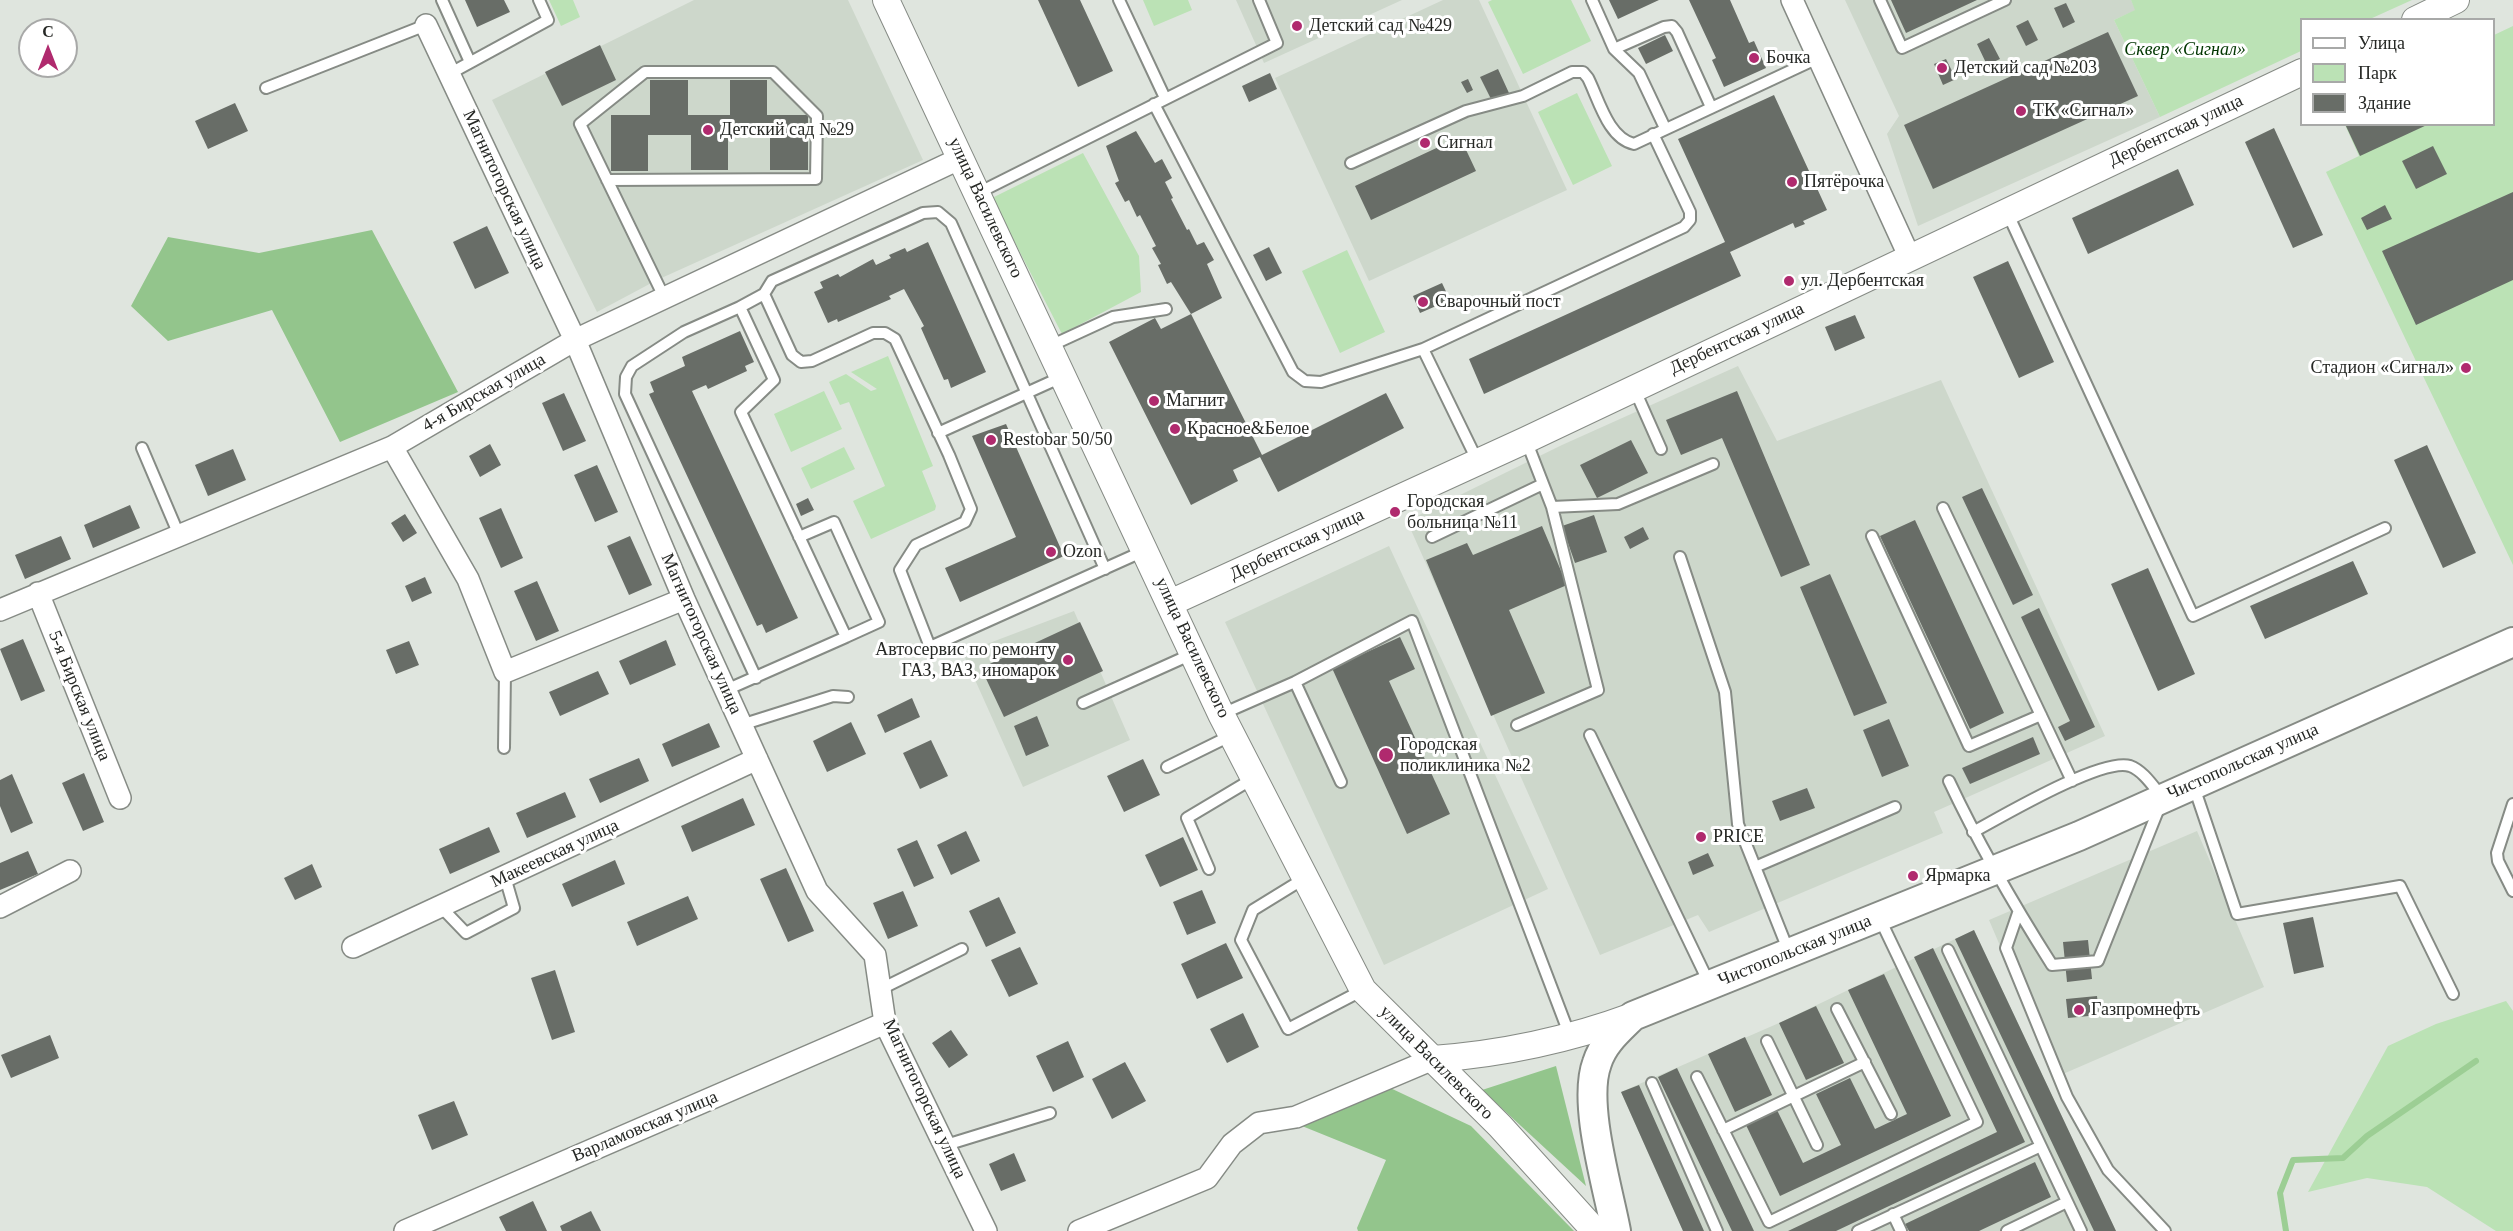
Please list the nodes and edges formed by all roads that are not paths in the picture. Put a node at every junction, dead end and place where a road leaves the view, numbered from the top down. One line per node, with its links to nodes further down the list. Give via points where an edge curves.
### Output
1 (441, 0): 15 (lane)
2 (539, 0): 15 (lane, via 548,20)
3 (885, 0): 24 (street, улица Василевского)
4 (1119, 0): 19 (lane)
5 (1258, 0): 19 (lane, via 1277,43)
6 (1592, 0): 13 (lane)
7 (1792, 0): 14 (street)
8 (1880, 0): 9 (lane, via 1902,48)
9 (2005, 0)
10 (2457, 0): 11 (street)
11 (2419, 18)
12 (426, 25): 17 (street, Магнитогорская улица); 18 (lane)
13 (1614, 49): 21 (lane, via 1672,26); 22 (lane, via 1639,73)
14 (1818, 58): 21 (lane); 29 (street)
15 (470, 62): 17 (lane)
16 (2300, 72): 28 (street, Дербентская улица)
17 (449, 74): 34 (street, Магнитогорская улица)
18 (266, 88)
19 (1165, 98): 20 (lane)
20 (1154, 104): 27 (lane); 36 (lane, via 1293,372 1305,381 1321,382)
21 (1712, 107): 22 (lane)
22 (1665, 129): 23 (lane)
23 (1653, 134): 25 (lane, via 1634,144 1623,141 1615,133 1588,78 1583,72 1572,72 1523,96 1466,111); 36 (lane, via 1690,212 1684,227)
24 (961, 158): 27 (street, улица Василевского); 31 (street, 4-я Бирская улица)
25 (1351, 163)
26 (607, 180): 26 (lane, via 580,124 645,72 772,72 817,116 816,179); 31 (lane)
27 (978, 193): 35 (street, улица Василевского)
28 (2007, 212): 29 (street, Дербентская улица); 50 (lane, via 2193,616)
29 (1910, 258): 38 (street, Дербентская улица)
30 (764, 294): 32 (lane); 39 (lane, via 772,281 923,213 938,212 951,223); 40 (lane, via 792,355 801,362 812,361 873,333 885,333 895,339)
31 (664, 297): 34 (street, 4-я Бирская улица)
32 (740, 307): 53 (lane, via 774,380 741,412); 66 (lane, via 684,332 633,366 626,377 625,394)
33 (1166, 309): 35 (lane, via 1113,317)
34 (575, 340): 42 (street, 4-я Бирская улица); 59 (street, Магнитогорская улица)
35 (1050, 346): 37 (street, улица Василевского)
36 (1423, 349): 45 (lane)
37 (1064, 376): 39 (lane); 55 (street, улица Василевского)
38 (1634, 387): 41 (street, Дербентская улица); 44 (lane)
39 (1027, 393): 40 (lane); 57 (lane)
40 (938, 434): 57 (lane, via 971,509 965,522 916,544 900,570 930,647)
41 (1526, 440): 45 (street, Дербентская улица); 47 (lane)
42 (392, 447): 51 (street, 4-я Бирская улица); 65 (street, via 468,579)
43 (142, 448): 51 (lane)
44 (1661, 449)
45 (1478, 462): 60 (street, Дербентская улица)
46 (1713, 464): 48 (lane, via 1618,504)
47 (1543, 484): 48 (lane); 54 (lane)
48 (1552, 507): 74 (lane, via 1598,690)
49 (1943, 507): 71 (lane)
50 (2385, 528)
51 (179, 535): 58 (street, 4-я Бирская улица)
52 (1872, 536): 71 (lane, via 1969,746)
53 (800, 537): 62 (lane); 62 (lane, via 834,522 879,622)
54 (1432, 537)
55 (1146, 550): 57 (lane); 60 (street, улица Василевского)
56 (1680, 557): 89 (lane, via 1725,692 1738,824)
57 (1104, 569)
58 (38, 593): 61 (street, 4-я Бирская улица); 84 (street, 5-я Бирская улица)
59 (684, 598): 65 (street); 68 (street, Магнитогорская улица)
60 (1170, 603): 64 (street, улица Василевского)
61 (0, 610)
62 (846, 636): 66 (lane)
63 (2513, 642): 83 (main road, Чистопольская улица)
64 (1193, 653): 70 (lane); 72 (street, улица Василевского)
65 (505, 672): 76 (lane)
66 (756, 678): 68 (lane)
67 (1295, 682): 72 (lane); 82 (lane); 111 (lane, via 1412,621)
68 (726, 690): 73 (street, Магнитогорская улица)
69 (848, 697): 73 (lane, via 833,696)
70 (1083, 703)
71 (2041, 715): 80 (lane)
72 (1227, 724): 78 (lane); 79 (street, улица Василевского)
73 (741, 725): 77 (street, Магнитогорская улица)
74 (1517, 725)
75 (1590, 735): 104 (lane)
76 (504, 748)
77 (757, 759): 93 (street, Макеевская улица); 105 (street, Магнитогорская улица, via 816,891 874,955)
78 (1167, 767)
79 (1254, 778): 90 (lane, via 1187,818); 94 (street, улица Василевского)
80 (2072, 780): 85 (lane, via 2113,766 2129,766 2142,774); 88 (lane)
81 (1949, 781): 88 (lane)
82 (1341, 782)
83 (2193, 784): 85 (main road, Чистопольская улица); 107 (lane, via 2237,914 2400,886)
84 (120, 798)
85 (2163, 798): 91 (main road, Чистопольская улица); 98 (lane, via 2098,961 2052,965)
86 (2513, 804): 95 (lane, via 2497,853)
87 (1895, 807): 89 (lane)
88 (1973, 832): 91 (lane)
89 (1755, 867): 103 (lane)
90 (1209, 869)
91 (1993, 870): 98 (lane); 99 (main road, Чистопольская улица)
92 (70, 871): 96 (street)
93 (505, 877): 97 (street, Макеевская улица); 97 (lane, via 514,908 466,933)
94 (1305, 878): 106 (street, улица Василевского); 106 (lane, via 1253,909 1241,940 1288,1029)
95 (2513, 891)
96 (0, 907)
97 (441, 907): 100 (street, Макеевская улица)
98 (2018, 913): 136 (lane, via 2006,948 2067,1097 2108,1170)
99 (1879, 917): 103 (main road, Чистопольская улица); 120 (lane, via 1977,1122 1769,1222)
100 (353, 946)
101 (962, 949): 105 (lane)
102 (1947, 950): 123 (lane)
103 (1789, 953): 104 (main road, Чистопольская улица)
104 (1710, 985): 109 (main road, Чистопольская улица)
105 (881, 989): 110 (street, Магнитогорская улица)
106 (1363, 990): 113 (street, улица Василевского)
107 (2453, 994)
108 (1837, 1009): 114 (lane)
109 (1633, 1016): 111 (street, Чистопольская улица); 130 (main road, via 1606,1043 1596,1064 1593,1089 1597,1137)
110 (885, 1023): 121 (street, Магнитогорская улица); 126 (street, Варламовская улица)
111 (1570, 1036): 113 (street, Чистопольская улица, via 1486,1055)
112 (1767, 1041): 117 (lane)
113 (1433, 1059): 128 (street, Чистопольская улица, via 1296,1117 1259,1123 1232,1144 1207,1178); 129 (street, улица Василевского)
114 (1865, 1062): 117 (lane); 119 (lane)
115 (1697, 1077): 120 (lane)
116 (1652, 1083): 131 (lane)
117 (1794, 1096): 120 (lane); 122 (lane)
118 (1050, 1113): 121 (lane)
119 (1891, 1114)
120 (1723, 1130)
121 (946, 1145): 127 (street, Магнитогорская улица)
122 (1817, 1145)
123 (2039, 1147): 124 (lane); 125 (lane)
124 (2067, 1202): 134 (lane); 135 (lane)
125 (1893, 1214): 132 (lane); 133 (lane)
126 (405, 1231)
127 (986, 1231)
128 (1079, 1231)
129 (1595, 1231)
130 (1616, 1231)
131 (1717, 1231)
132 (1858, 1231)
133 (1901, 1231)
134 (2007, 1231)
135 (2081, 1231)
136 (2165, 1231)

